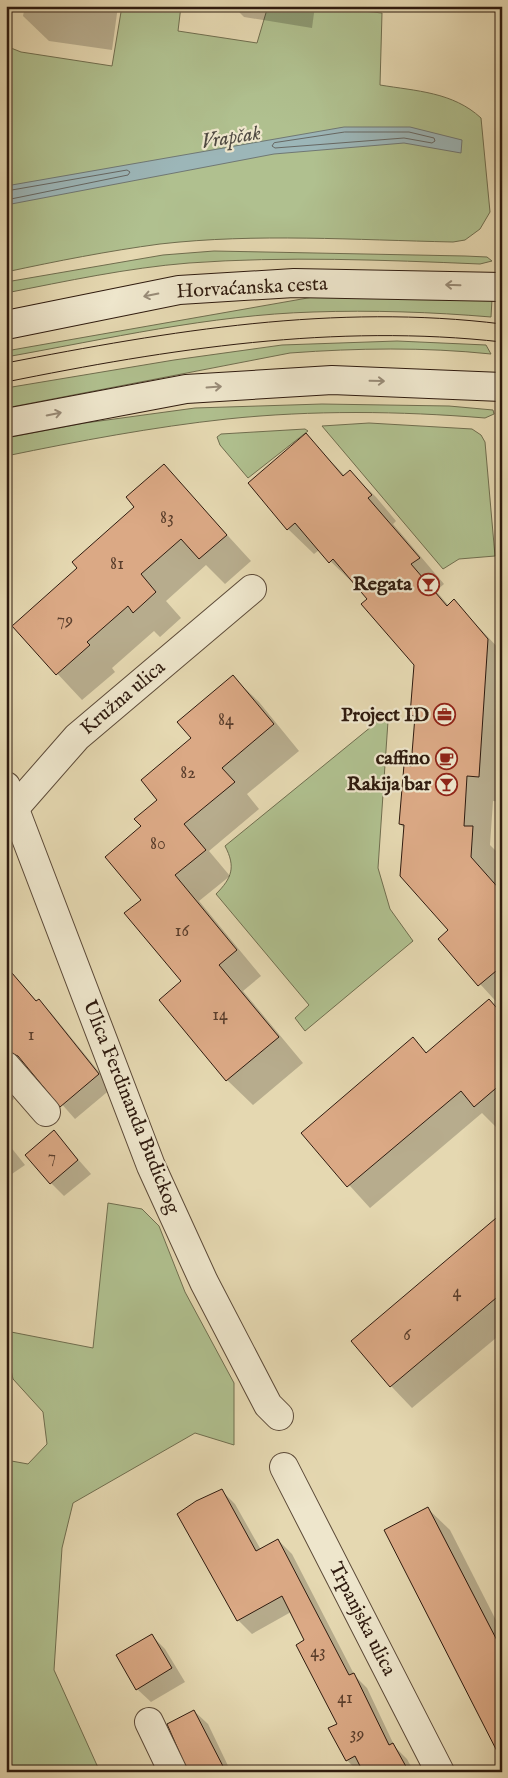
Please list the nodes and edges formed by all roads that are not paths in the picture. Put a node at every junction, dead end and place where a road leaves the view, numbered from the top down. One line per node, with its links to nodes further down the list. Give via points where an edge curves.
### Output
1 (502, 287): 2 (street, Horvaćanska cesta, one-way to 2, via 294,283 179,290)
2 (6, 324)
3 (502, 387): 4 (street, one-way to 3, via 186,389 332,380)
4 (6, 423)
5 (252, 589): 6 (street, Kružna ulica, via 77,737)
6 (9, 804): 9 (street, Ulica Ferdinanda Budickog, via 151,1166 204,1282 268,1405)
7 (6, 1066): 8 (street)
8 (46, 1112)
9 (279, 1416)
10 (284, 1466): 13 (street, Trpanjska ulica)
11 (150, 1722): 12 (street)
12 (173, 1772)
13 (440, 1772)

